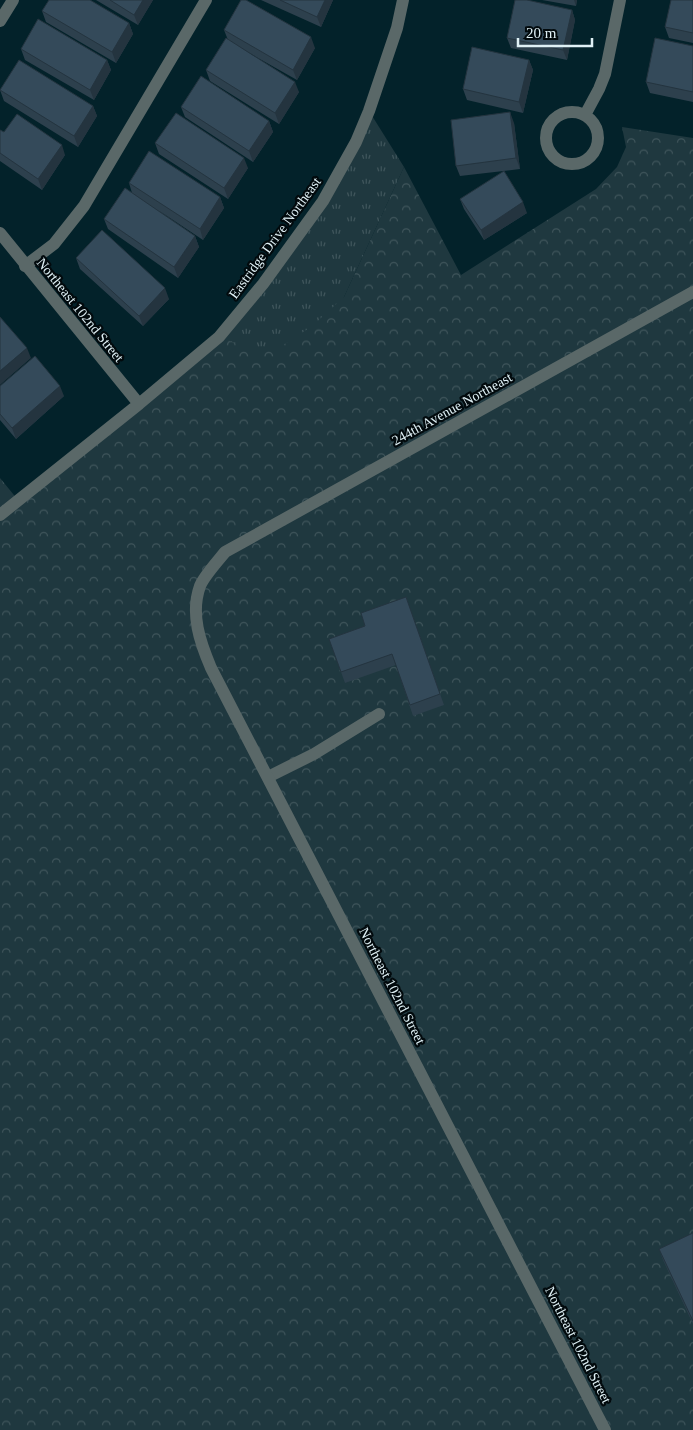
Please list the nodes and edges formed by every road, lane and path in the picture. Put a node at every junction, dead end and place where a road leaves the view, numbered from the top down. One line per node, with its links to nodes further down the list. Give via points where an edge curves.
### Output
1 (13, 0): 5 (street)
2 (206, 0): 8 (street, via 84,206 54,244)
3 (403, 0): 10 (street, Eastridge Drive Northeast, via 398,28 369,111 356,142 323,201 263,284 219,337)
4 (620, 0): 6 (street, via 605,74)
5 (0, 21)
6 (585, 115): 6 (street, via 576,112 559,115 547,128 546,145 557,160 581,163 594,152 598,136 592,120)
7 (0, 234): 8 (street, Northeast 102nd Street)
8 (25, 266): 10 (street, Northeast 102nd Street)
9 (693, 292): 12 (street, 244th Avenue Northeast)
10 (139, 404): 11 (street, Eastridge Drive Northeast)
11 (0, 515)
12 (225, 552): 14 (street, Northeast 102nd Street, via 200,585 196,611 200,640)
13 (379, 714): 14 (street, via 314,754)
14 (268, 777): 15 (street, Northeast 102nd Street)
15 (605, 1430)

